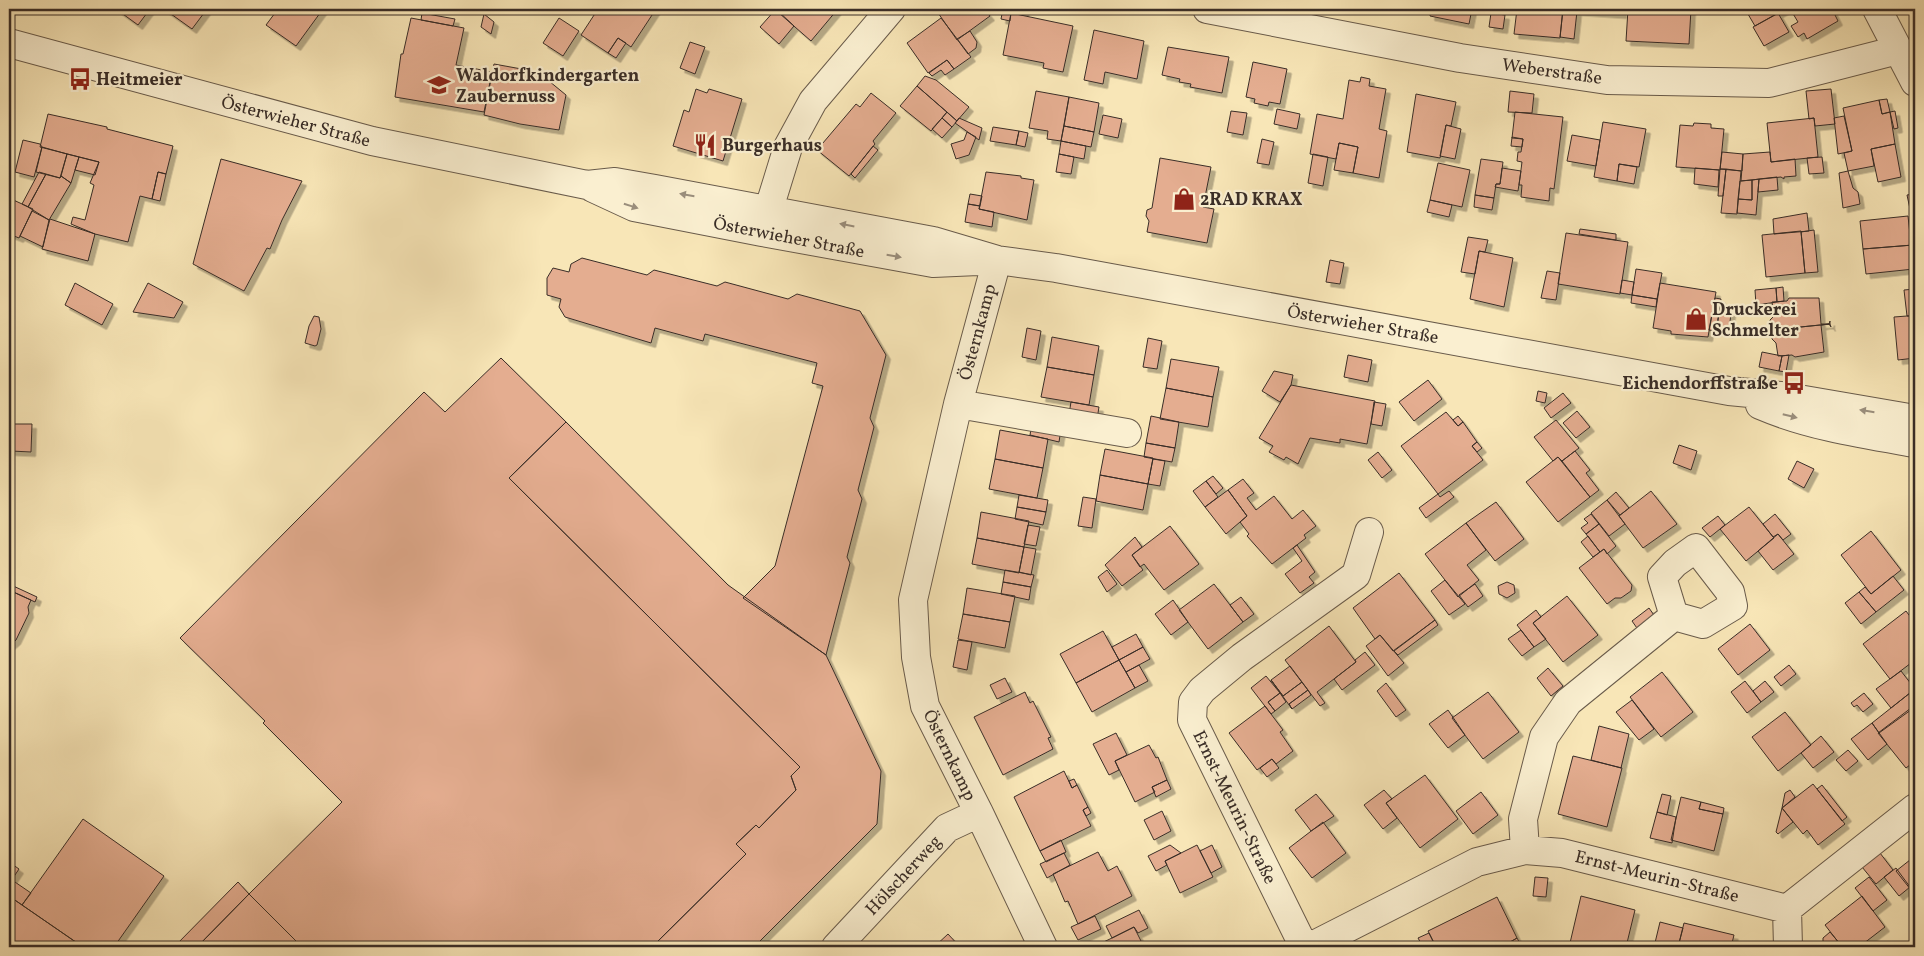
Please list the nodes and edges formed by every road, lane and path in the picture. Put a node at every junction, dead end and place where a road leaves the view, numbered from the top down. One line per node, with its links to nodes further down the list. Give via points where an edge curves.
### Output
1 (891, 9): 7 (street, via 813,101 788,147)
2 (1207, 9): 5 (street, Weberstraße, via 1460,58 1607,80 1769,83)
3 (1877, 9): 5 (street)
4 (9, 43): 7 (street, Österwieher Straße, via 372,142 587,185 634,207)
5 (1898, 50): 6 (street)
6 (1915, 82)
7 (765, 221): 8 (street, Österwieher Straße, via 932,263)
8 (997, 260): 9 (street, Österwieher Straße); 10 (street, Östernkamp)
9 (1729, 391): 11 (street, Österwieher Straße, one-way to 9, via 1781,396); 13 (street, Österwieher Straße, one-way to 13, via 1782,415)
10 (958, 404): 12 (street, Östernkamp); 17 (street, Östernkamp, via 913,600 916,657 925,706)
11 (1915, 419)
12 (1127, 433)
13 (1915, 443)
14 (1370, 532): 22 (street, Ernst-Meurin-Straße, via 1356,575 1242,657 1202,690 1193,702 1192,720)
15 (1674, 616): 18 (street, via 1568,702 1544,737 1523,819)
16 (1915, 808): 19 (street)
17 (979, 813): 20 (street, Hölscherweg, via 947,828); 21 (street, Östernkamp)
18 (1525, 850): 19 (street, Ernst-Meurin-Straße, via 1562,853); 23 (street, Ernst-Meurin-Straße, via 1477,862)
19 (1787, 909): 24 (street)
20 (836, 947)
21 (1043, 947)
22 (1304, 947)
23 (1310, 947)
24 (1788, 947)

